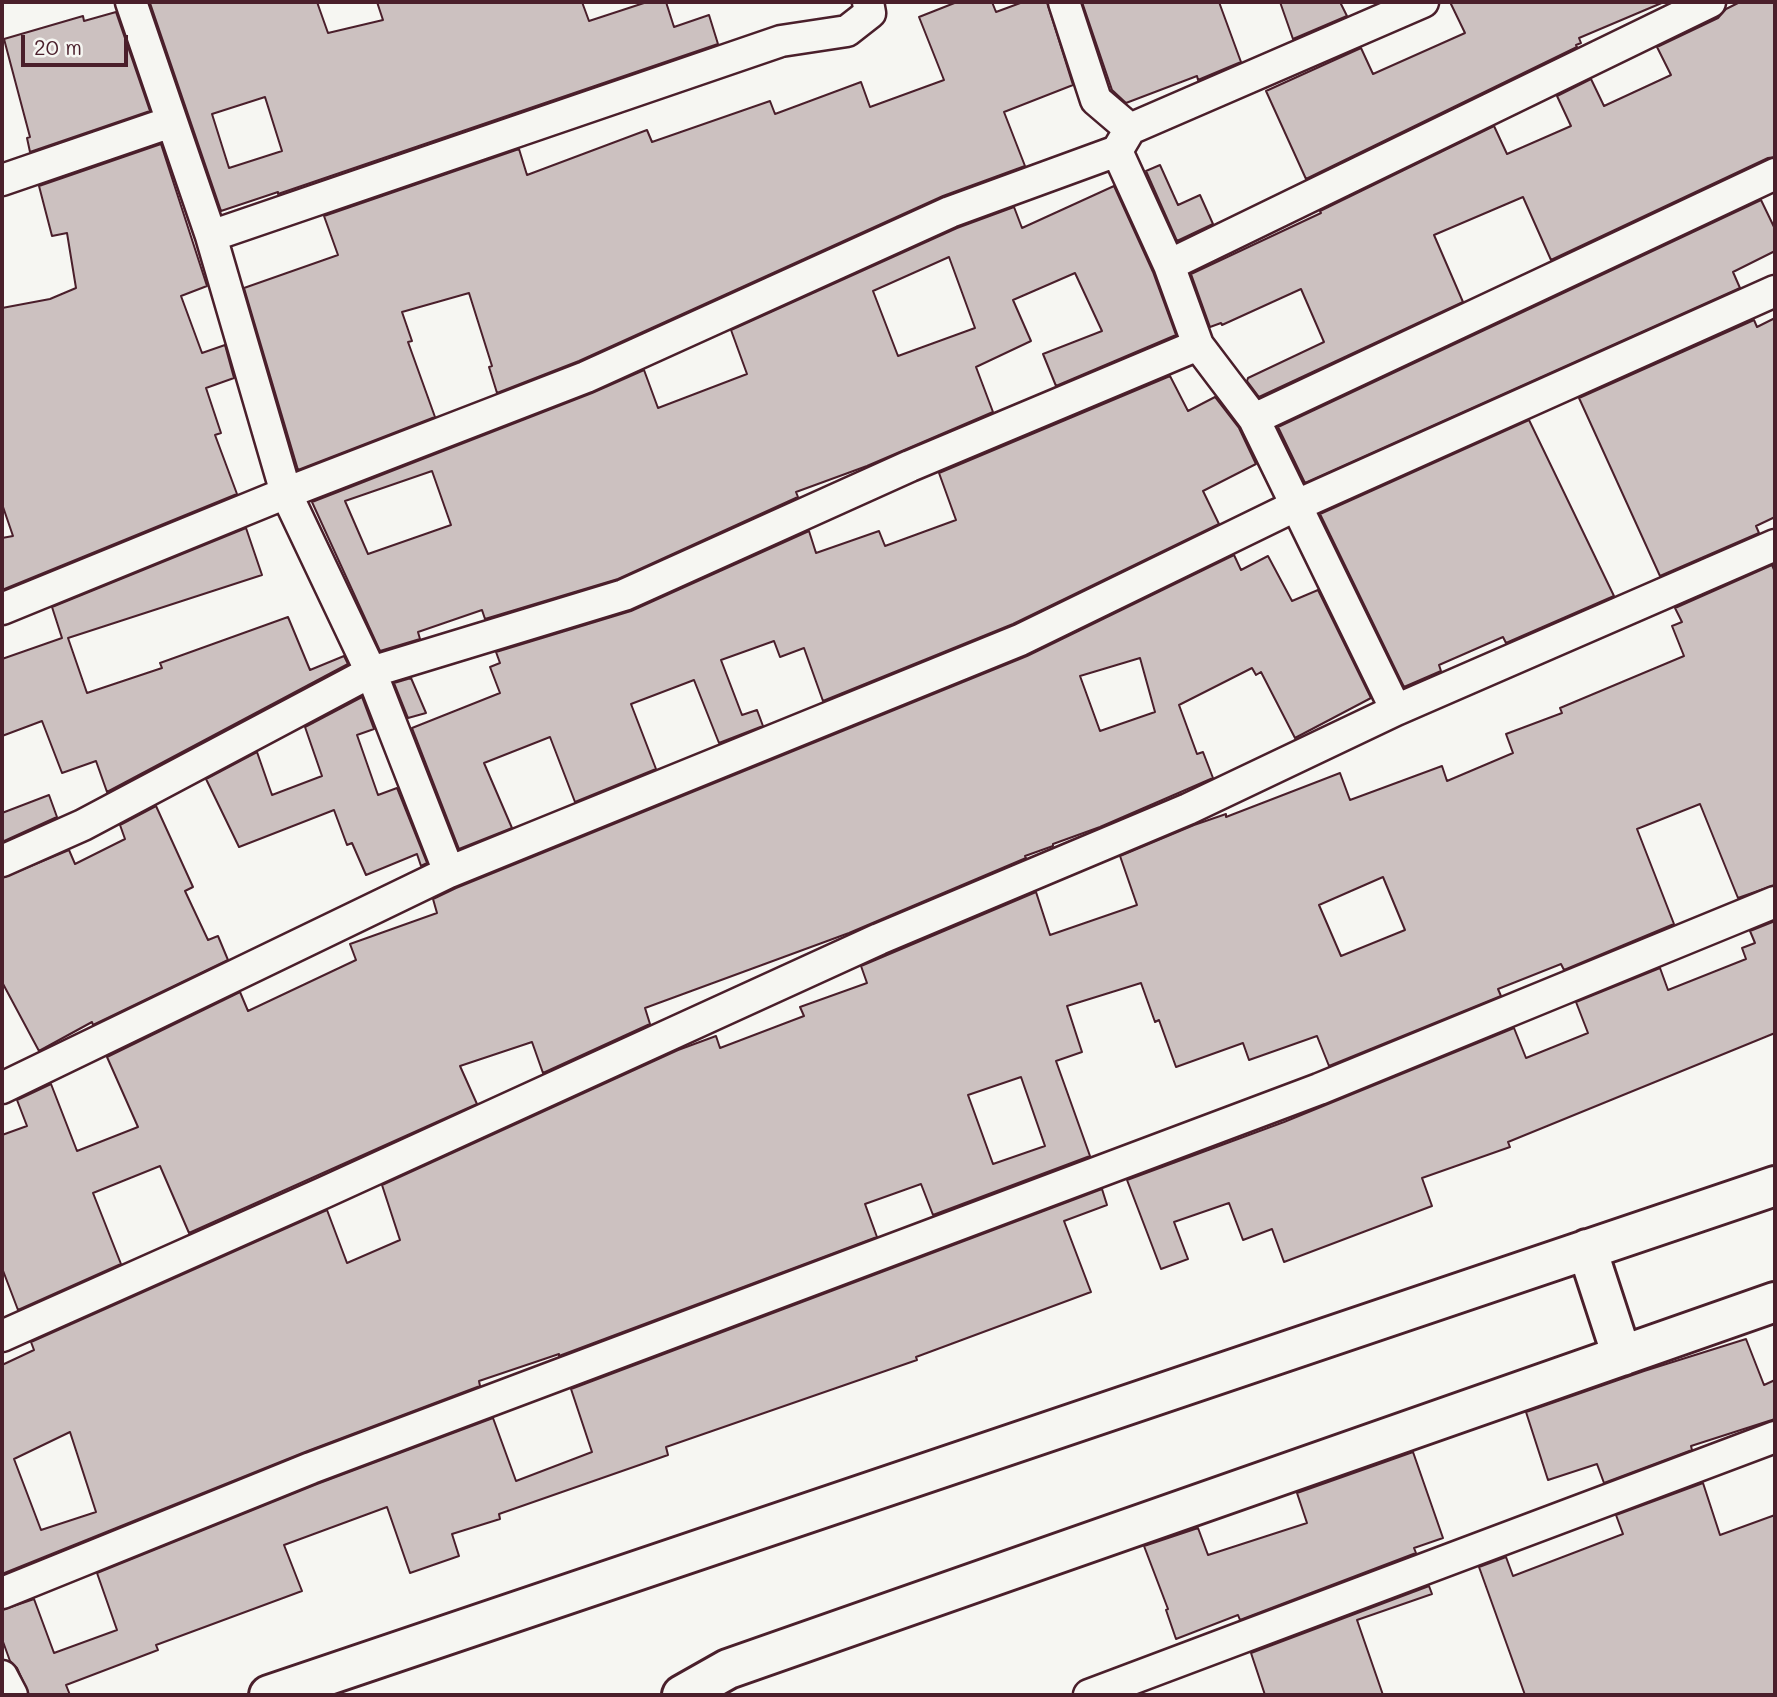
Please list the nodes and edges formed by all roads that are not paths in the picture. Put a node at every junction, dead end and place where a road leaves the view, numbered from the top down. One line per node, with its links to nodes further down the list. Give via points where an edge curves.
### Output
1 (131, 2): 6 (street)
2 (868, 2): 10 (street, via 870,13 847,31 781,41)
3 (1064, 2): 7 (street, via 1096,100)
4 (1423, 2): 7 (street)
5 (1710, 2): 11 (street)
6 (171, 122): 9 (street); 10 (street)
7 (1123, 140): 11 (street); 15 (street, via 950,212 586,377)
8 (1775, 174): 14 (street)
9 (2, 180)
10 (211, 236): 15 (street)
11 (1169, 265): 13 (street)
12 (1775, 291): 16 (street)
13 (1198, 345): 14 (street); 19 (street, via 910,466 624,595)
14 (1254, 419): 16 (street)
15 (286, 493): 18 (street); 19 (street)
16 (1296, 506): 20 (street); 22 (street, via 1020,640)
17 (1775, 545): 20 (street)
18 (2, 610)
19 (371, 672): 21 (street, via 83,825); 22 (street)
20 (1396, 710): 28 (street, via 1188,809 878,939)
21 (2, 862)
22 (449, 872): 24 (street)
23 (1775, 901): 31 (street, via 1319,1089 311,1468)
24 (2, 1088)
25 (1775, 1186): 26 (street)
26 (1587, 1250): 29 (street); 34 (street)
27 (1775, 1302): 29 (street)
28 (2, 1336)
29 (1622, 1356): 35 (street, via 728,1669)
30 (1775, 1437): 36 (street)
31 (2, 1593)
32 (2, 1676): 33 (street)
33 (12, 1695)
34 (270, 1695)
35 (682, 1695)
36 (1088, 1695)

